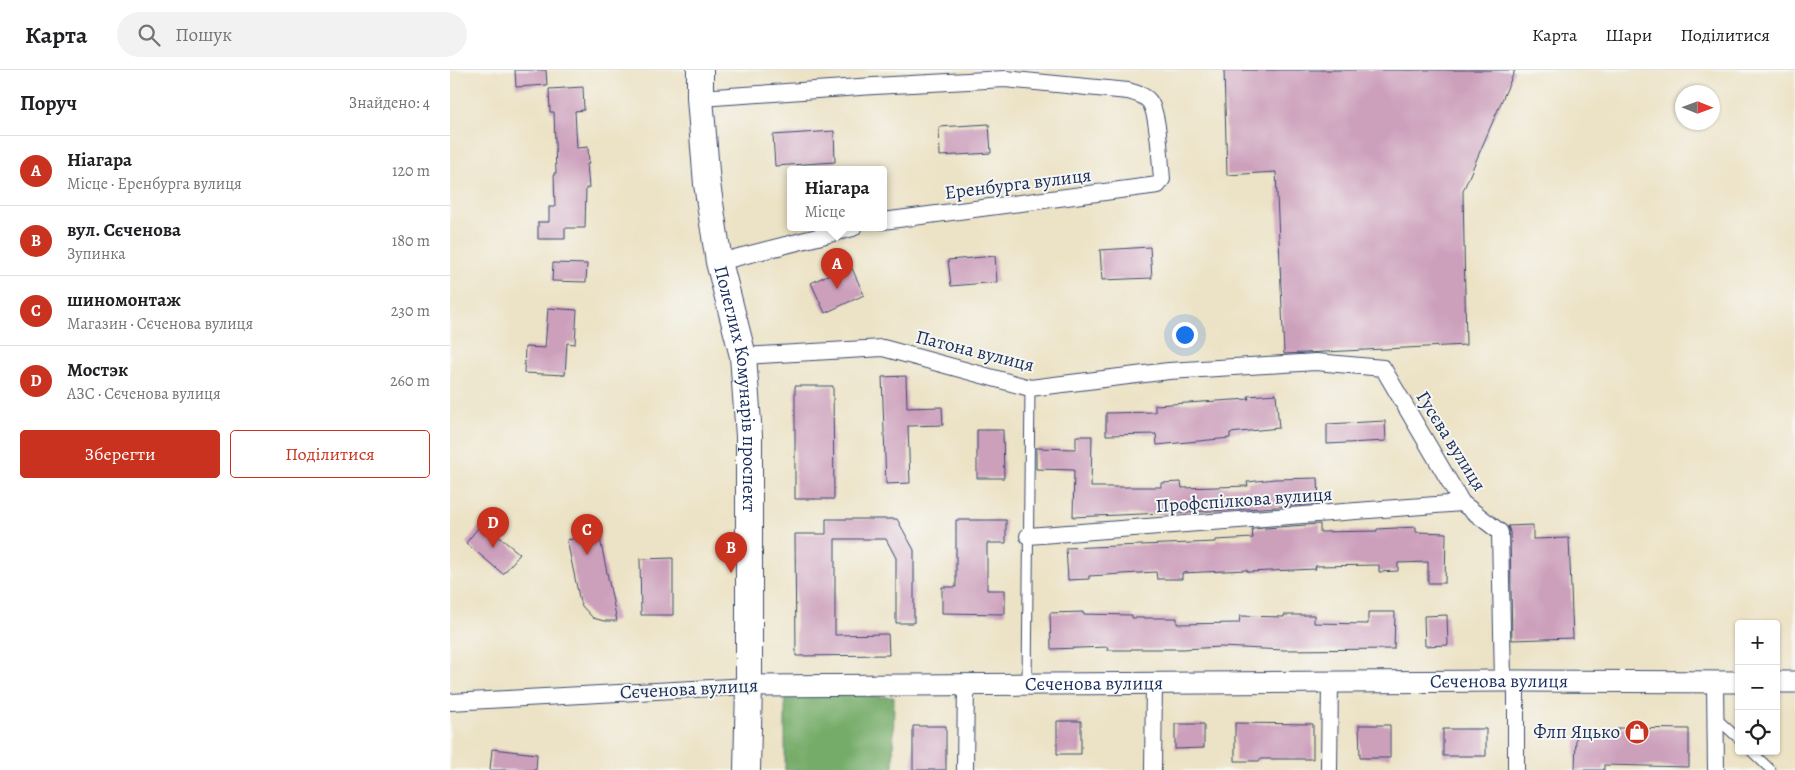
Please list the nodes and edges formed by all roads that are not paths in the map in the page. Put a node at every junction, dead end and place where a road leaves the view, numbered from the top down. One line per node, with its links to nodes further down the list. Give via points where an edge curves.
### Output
1 (700, 70): 2 (main road, Полеглих Комунарів проспект)
2 (700, 98): 3 (street, Еренбурга вулиця, via 1005,79 1128,90 1149,101 1155,114 1162,178 1158,185); 5 (main road, Полеглих Комунарів проспект, via 707,184)
3 (887, 220)
4 (841, 231): 5 (street)
5 (719, 262): 6 (main road, Полеглих Комунарів проспект)
6 (743, 356): 8 (street, Патона вулиця, via 883,348); 20 (main road, Полеглих Комунарів проспект, via 749,436)
7 (1316, 362): 8 (street, Патона вулиця, via 1169,370); 9 (street, Гусєва вулиця, via 1383,368)
8 (1030, 388): 10 (lane)
9 (1462, 503): 10 (street, Профспілкова вулиця); 11 (street, Гусєва вулиця, via 1500,532)
10 (1028, 536): 18 (lane)
11 (1510, 681): 13 (street, Сєченова вулиця); 14 (street, Сєченова вулиця); 29 (street)
12 (1154, 682): 13 (street, Сєченова вулиця); 18 (street, Сєченова вулиця); 27 (street)
13 (1330, 682): 28 (street)
14 (1715, 682): 15 (street, Сєченова вулиця); 22 (street)
15 (1735, 682)
16 (1780, 682): 17 (street)
17 (1795, 682)
18 (1027, 683): 19 (street, Сєченова вулиця)
19 (966, 684): 20 (street, Сєченова вулиця); 26 (street)
20 (749, 686): 21 (street, Сєченова вулиця); 25 (main road, Полеглих Комунарів проспект)
21 (450, 702)
22 (1715, 717): 23 (lane); 30 (street)
23 (1735, 735)
24 (1755, 755): 31 (lane)
25 (747, 770)
26 (965, 770)
27 (1153, 770)
28 (1329, 770)
29 (1516, 770)
30 (1716, 770)
31 (1771, 770)

